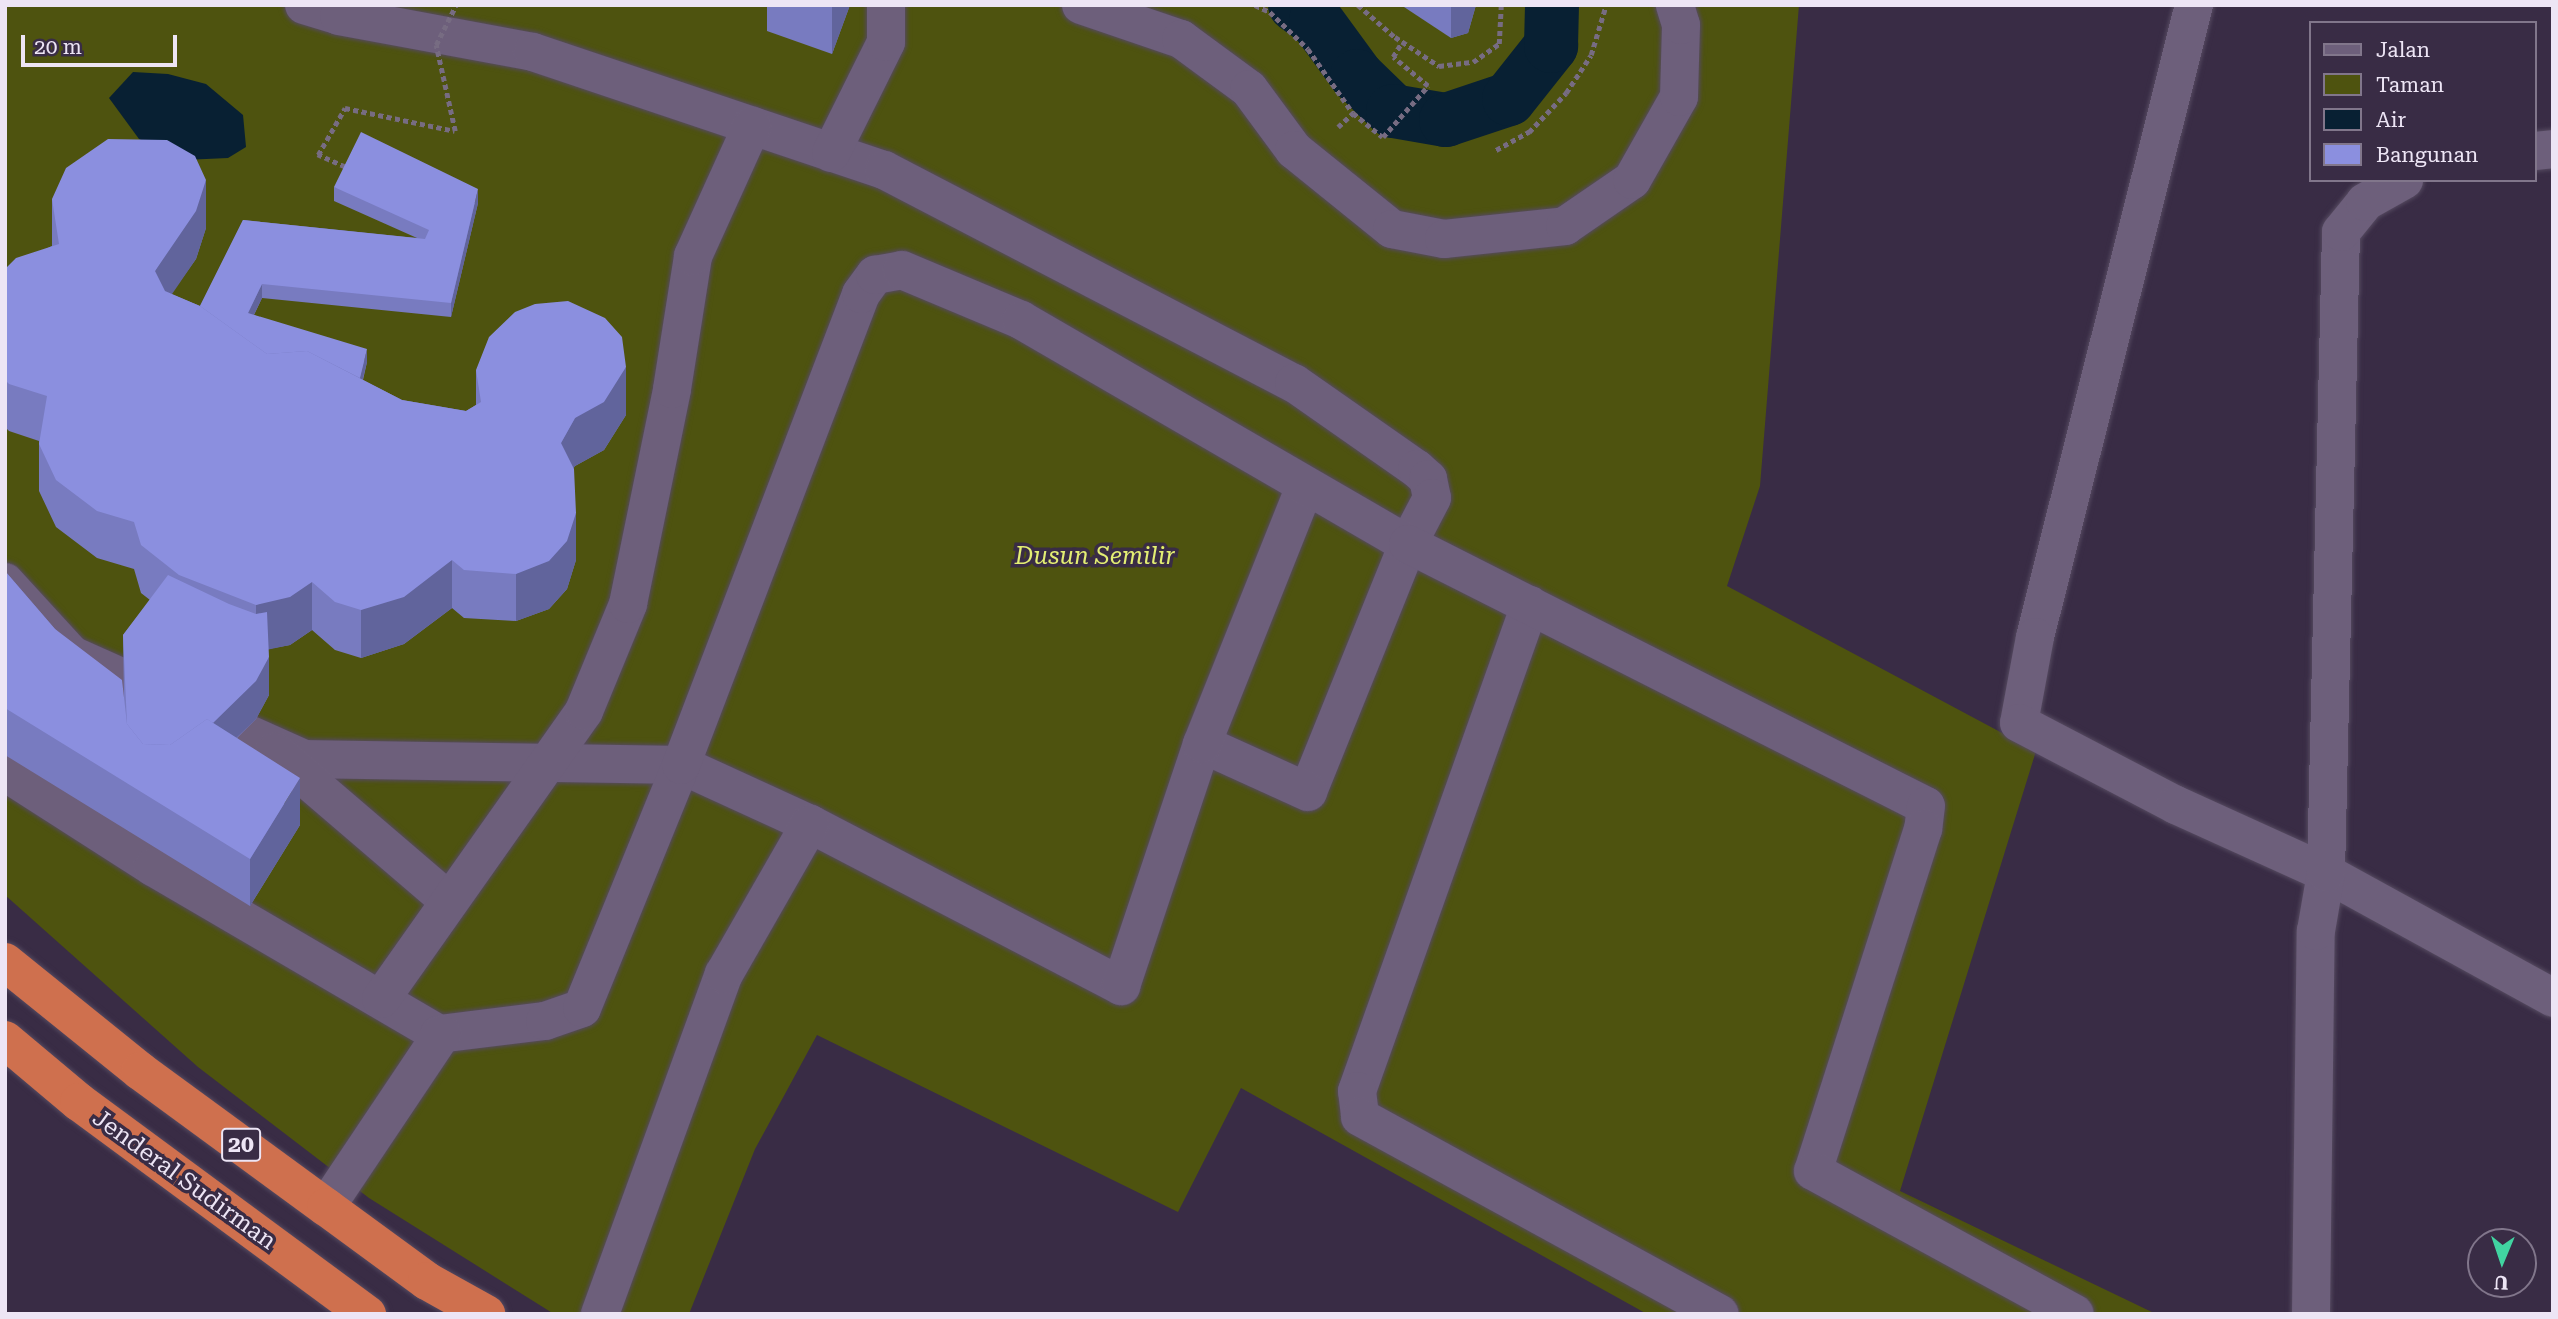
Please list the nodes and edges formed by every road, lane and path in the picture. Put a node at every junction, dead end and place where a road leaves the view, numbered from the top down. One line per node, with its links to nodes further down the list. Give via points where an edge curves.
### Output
1 (456, 5): 17 (path, bridge, via 436,45 455,131 345,108 318,155)
2 (886, 5): 16 (street, via 886,42)
3 (1082, 5): 8 (street, via 1181,39 1249,89 1294,150 1392,229 1444,239 1564,226 1632,180 1679,97 1681,25)
4 (1255, 5): 12 (path, via 1270,12 1308,49)
5 (1358, 5): 11 (path)
6 (1501, 5): 11 (path, via 1499,44 1474,62 1439,66)
7 (1606, 5): 15 (path, via 1591,55 1566,93 1529,132)
8 (1675, 5)
9 (2194, 5): 29 (street, via 2035,637 2019,723 2176,805)
10 (326, 9): 13 (street, via 533,52)
11 (1402, 42): 14 (path, via 1393,57 1428,86)
12 (1353, 113)
13 (752, 126): 16 (street); 25 (street, via 693,256 672,389 628,604 583,711)
14 (1383, 137)
15 (1496, 150)
16 (831, 153): 20 (street, via 884,170 1294,383 1428,479 1432,498)
17 (345, 167)
18 (2400, 182): 29 (street, via 2365,202 2341,232)
19 (1305, 487): 20 (street); 24 (street); 26 (street, via 1021,320 902,270 875,275 861,294)
20 (1408, 544): 22 (street); 24 (street, via 1308,792)
21 (5, 582): 23 (street, via 72,655)
22 (1530, 605): 40 (street, via 1357,1091 1360,1117); 41 (street, via 1926,806 1923,829 1813,1171)
23 (260, 739): 25 (street, via 304,759); 30 (street)
24 (1202, 744): 28 (street, via 1121,986)
25 (546, 763): 26 (street); 30 (street)
26 (681, 765): 28 (street); 34 (street, via 582,1008 545,1021)
27 (5, 772): 33 (street, via 153,867)
28 (810, 824): 39 (street, via 724,974)
29 (2326, 873): 32 (street); 42 (street, via 2316,931)
30 (449, 901): 33 (street)
31 (5, 962): 36 (highway, 20, via 140,1071)
32 (2553, 998)
33 (381, 999): 34 (street)
34 (442, 1034): 36 (street)
35 (5, 1040): 37 (highway, Jenderal Sudirman / 20, via 79,1102)
36 (326, 1207): 38 (highway, 20, via 427,1281)
37 (367, 1314)
38 (486, 1314)
39 (600, 1314)
40 (1720, 1314)
41 (2075, 1314)
42 (2311, 1314)

